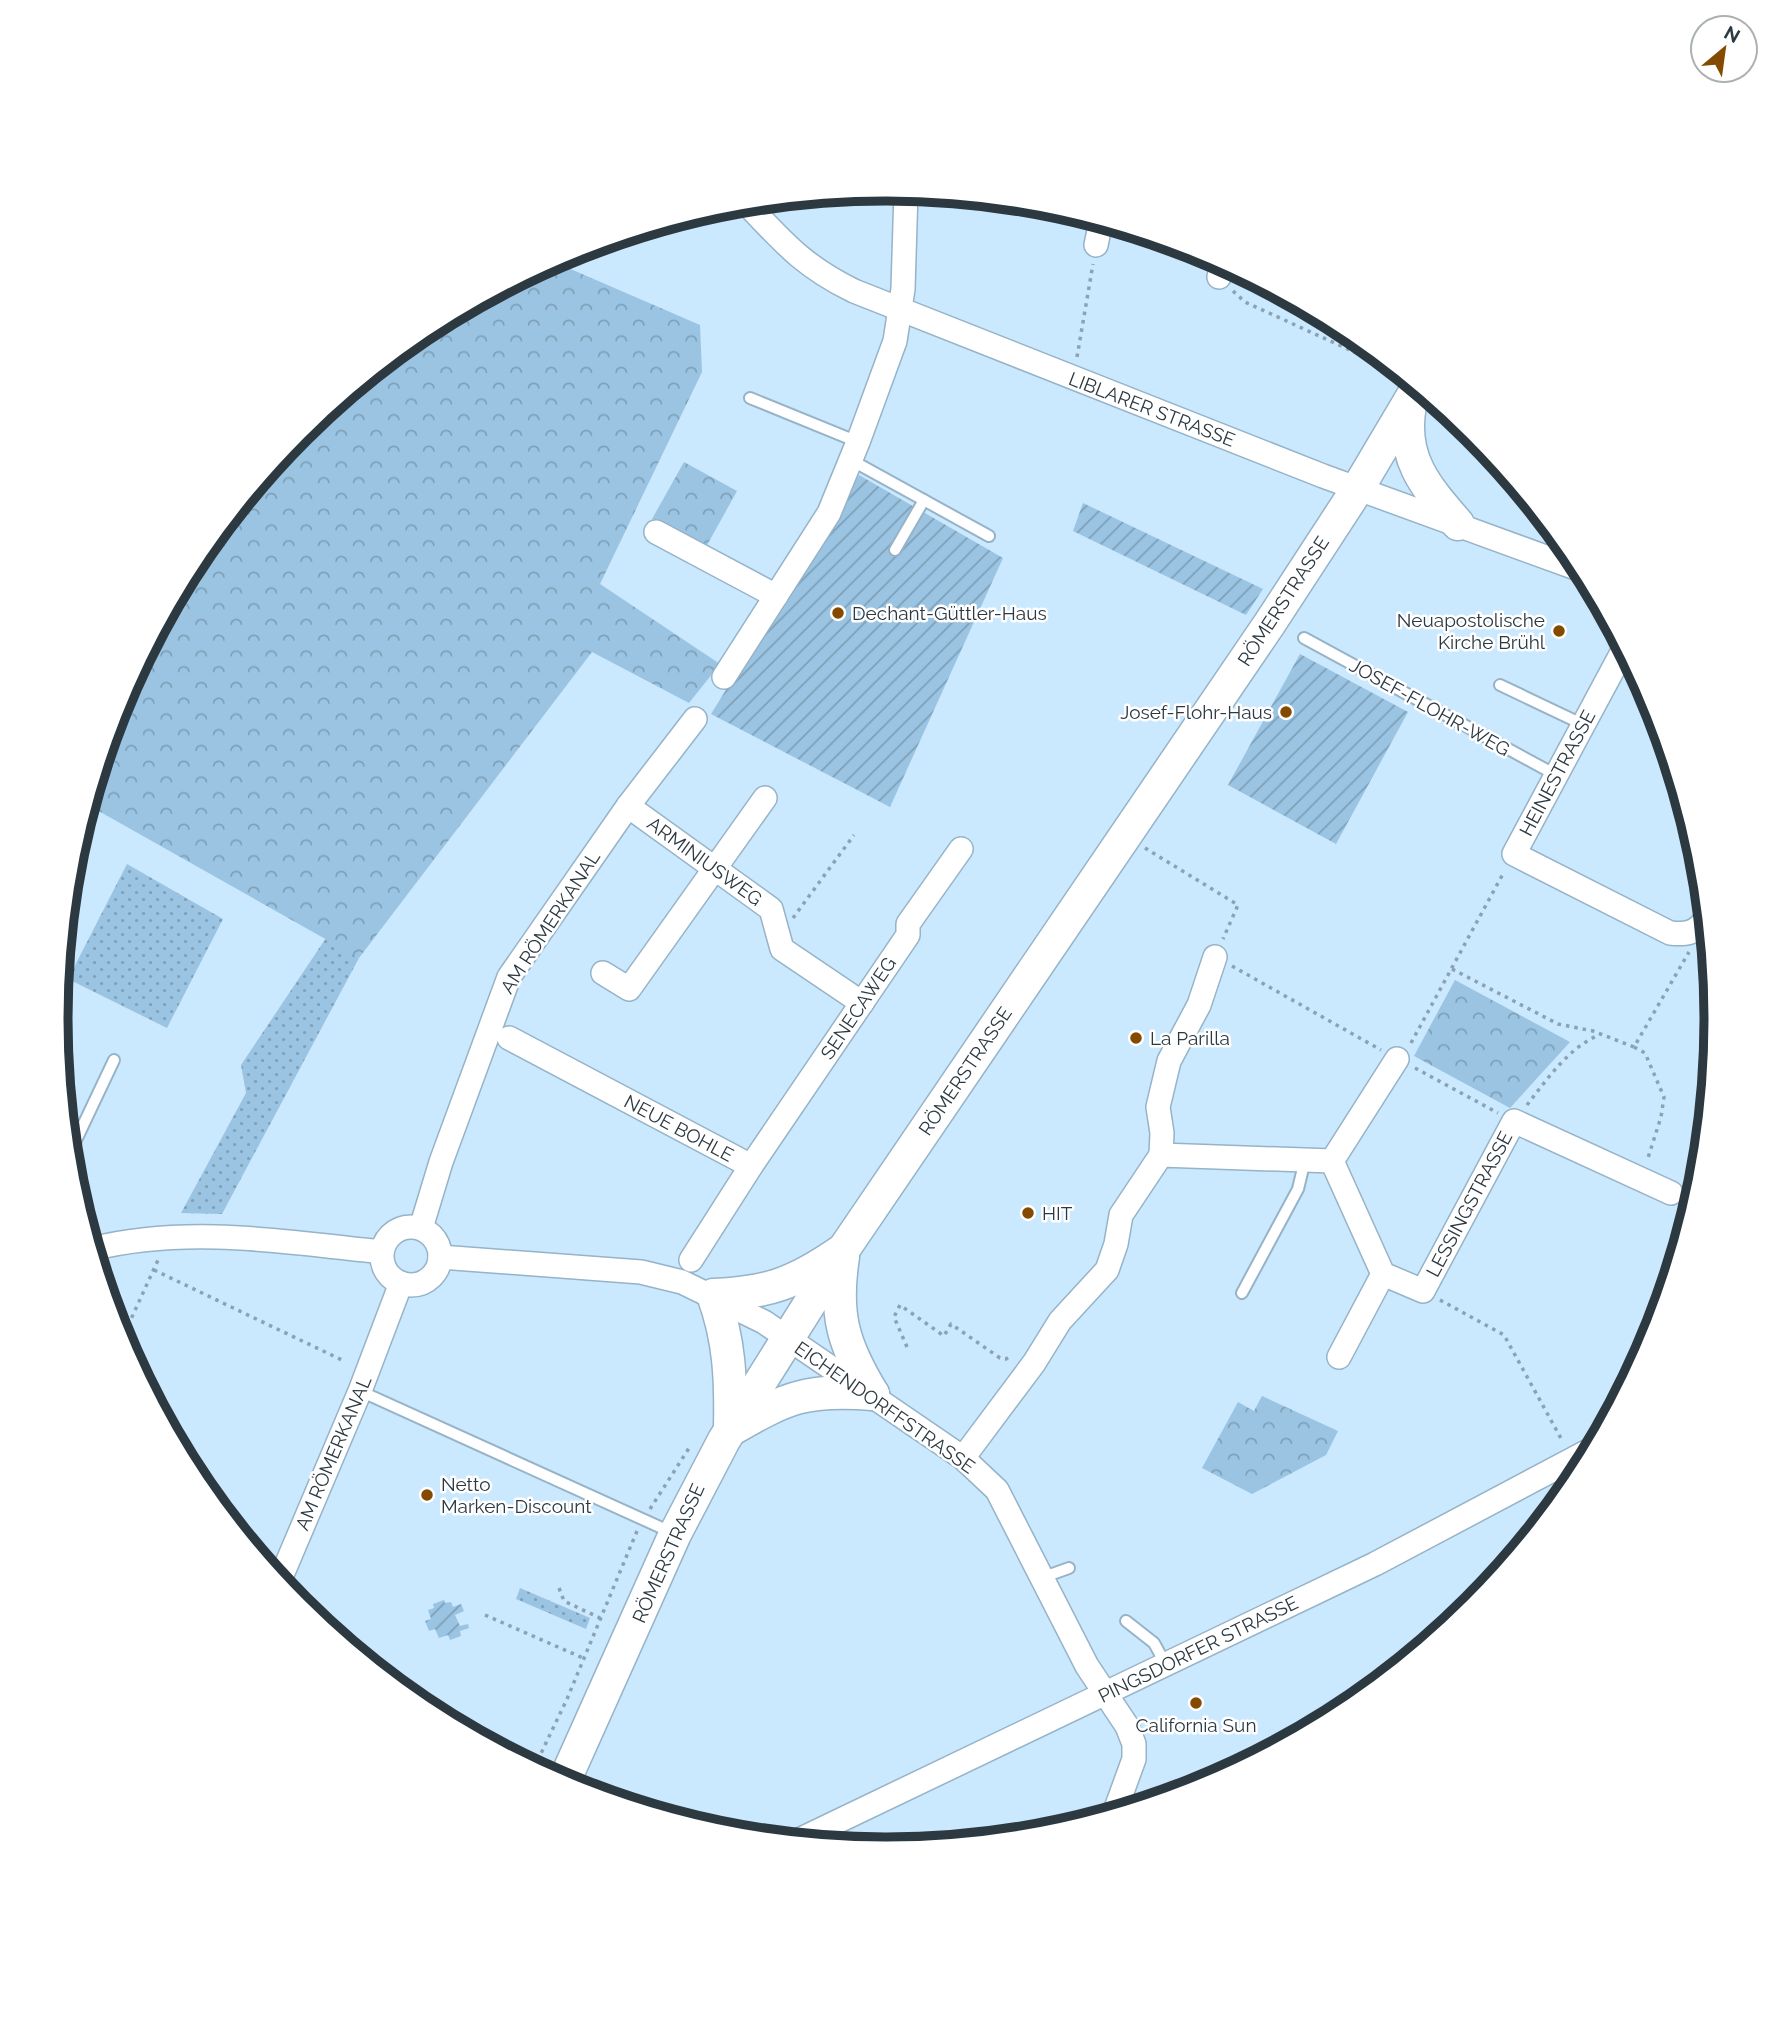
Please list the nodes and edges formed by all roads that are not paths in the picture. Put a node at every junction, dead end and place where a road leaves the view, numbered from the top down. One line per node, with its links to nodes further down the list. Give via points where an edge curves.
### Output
1 (905, 202): 5 (street)
2 (755, 212): 5 (street, LIBLARER STRASSE, via 818,273)
3 (1099, 229): 4 (street)
4 (1096, 245)
5 (900, 310): 9 (street, via 895,341); 10 (street, LIBLARER STRASSE)
6 (1409, 390): 10 (main road, RÖMERSTRASSE)
7 (1410, 391): 12 (main road, via 1406,428 1413,461)
8 (750, 398): 9 (lane)
9 (854, 451): 11 (lane); 17 (street, via 830,513)
10 (1358, 488): 12 (street, LIBLARER STRASSE); 44 (main road, RÖMERSTRASSE)
11 (924, 500): 14 (lane); 15 (lane)
12 (1458, 524): 16 (street, LIBLARER STRASSE)
13 (656, 532): 17 (street)
14 (989, 536)
15 (895, 550)
16 (1567, 565)
17 (776, 596): 20 (street)
18 (1304, 638): 24 (lane, JOSEF-FLOHR-WEG)
19 (1619, 657): 23 (street, HEINESTRASSE)
20 (724, 677)
21 (1500, 685): 23 (lane)
22 (695, 719): 26 (street, AM RÖMERKANAL)
23 (1582, 724): 24 (street, HEINESTRASSE)
24 (1556, 775): 29 (street, HEINESTRASSE, via 1514,854 1670,933 1683,935)
25 (765, 798): 28 (street)
26 (628, 806): 28 (street, ARMINIUSWEG); 42 (street, AM RÖMERKANAL, via 509,977)
27 (961, 849): 32 (street, SENECAWEG)
28 (716, 868): 31 (street, via 629,989); 32 (street, ARMINIUSWEG, via 771,909 782,949)
29 (1699, 925)
30 (1215, 957): 37 (street, via 1199,1005 1169,1061 1158,1107)
31 (603, 973)
32 (862, 1003): 40 (street, SENECAWEG)
33 (509, 1038): 40 (street, NEUE BOHLE)
34 (1398, 1059): 39 (street)
35 (114, 1060): 36 (lane)
36 (77, 1139)
37 (1161, 1155): 38 (street); 58 (street, via 1121,1215 1107,1270 1060,1321)
38 (1305, 1160): 39 (street); 50 (lane, via 1298,1189)
39 (1332, 1161): 48 (street)
40 (751, 1166): 47 (street, NEUE BOHLE)
41 (1671, 1194): 48 (street, LESSINGSTRASSE, via 1514,1121 1423,1291)
42 (421, 1228): 45 (street, via 396,1231); 46 (street, via 433,1237)
43 (101, 1248): 45 (street, via 160,1239 236,1237)
44 (844, 1248): 51 (main road, via 781,1286); 52 (main road, RÖMERSTRASSE); 55 (main road, via 838,1291 842,1333)
45 (382, 1252): 49 (street, via 386,1271)
46 (440, 1257): 49 (street, via 427,1280); 51 (street, via 641,1272)
47 (691, 1260)
48 (1383, 1274): 53 (street)
49 (401, 1283): 54 (street, AM RÖMERKANAL)
50 (1242, 1293)
51 (713, 1295): 52 (street); 56 (main road, via 730,1358)
52 (788, 1338): 55 (street, EICHENDORFFSTRASSE); 56 (main road, RÖMERSTRASSE)
53 (1339, 1357)
54 (360, 1391): 59 (lane); 60 (street, AM RÖMERKANAL)
55 (873, 1394): 56 (main road, via 829,1391 793,1397); 58 (street, EICHENDORFFSTRASSE)
56 (727, 1435): 59 (main road, RÖMERSTRASSE)
57 (1578, 1456): 64 (street, PINGSDORFER STRASSE, via 1375,1564)
58 (963, 1458): 62 (street, EICHENDORFFSTRASSE, via 997,1490)
59 (675, 1534): 66 (main road, RÖMERSTRASSE)
60 (279, 1568)
61 (1069, 1568): 62 (lane)
62 (1044, 1577): 65 (street, EICHENDORFFSTRASSE, via 1087,1666)
63 (1126, 1621): 64 (lane, via 1154,1643)
64 (1165, 1663): 65 (street, PINGSDORFER STRASSE)
65 (1107, 1693): 67 (street, EICHENDORFFSTRASSE, via 1133,1744 1130,1776); 68 (street, PINGSDORFER STRASSE)
66 (568, 1773)
67 (1118, 1804)
68 (812, 1834)

